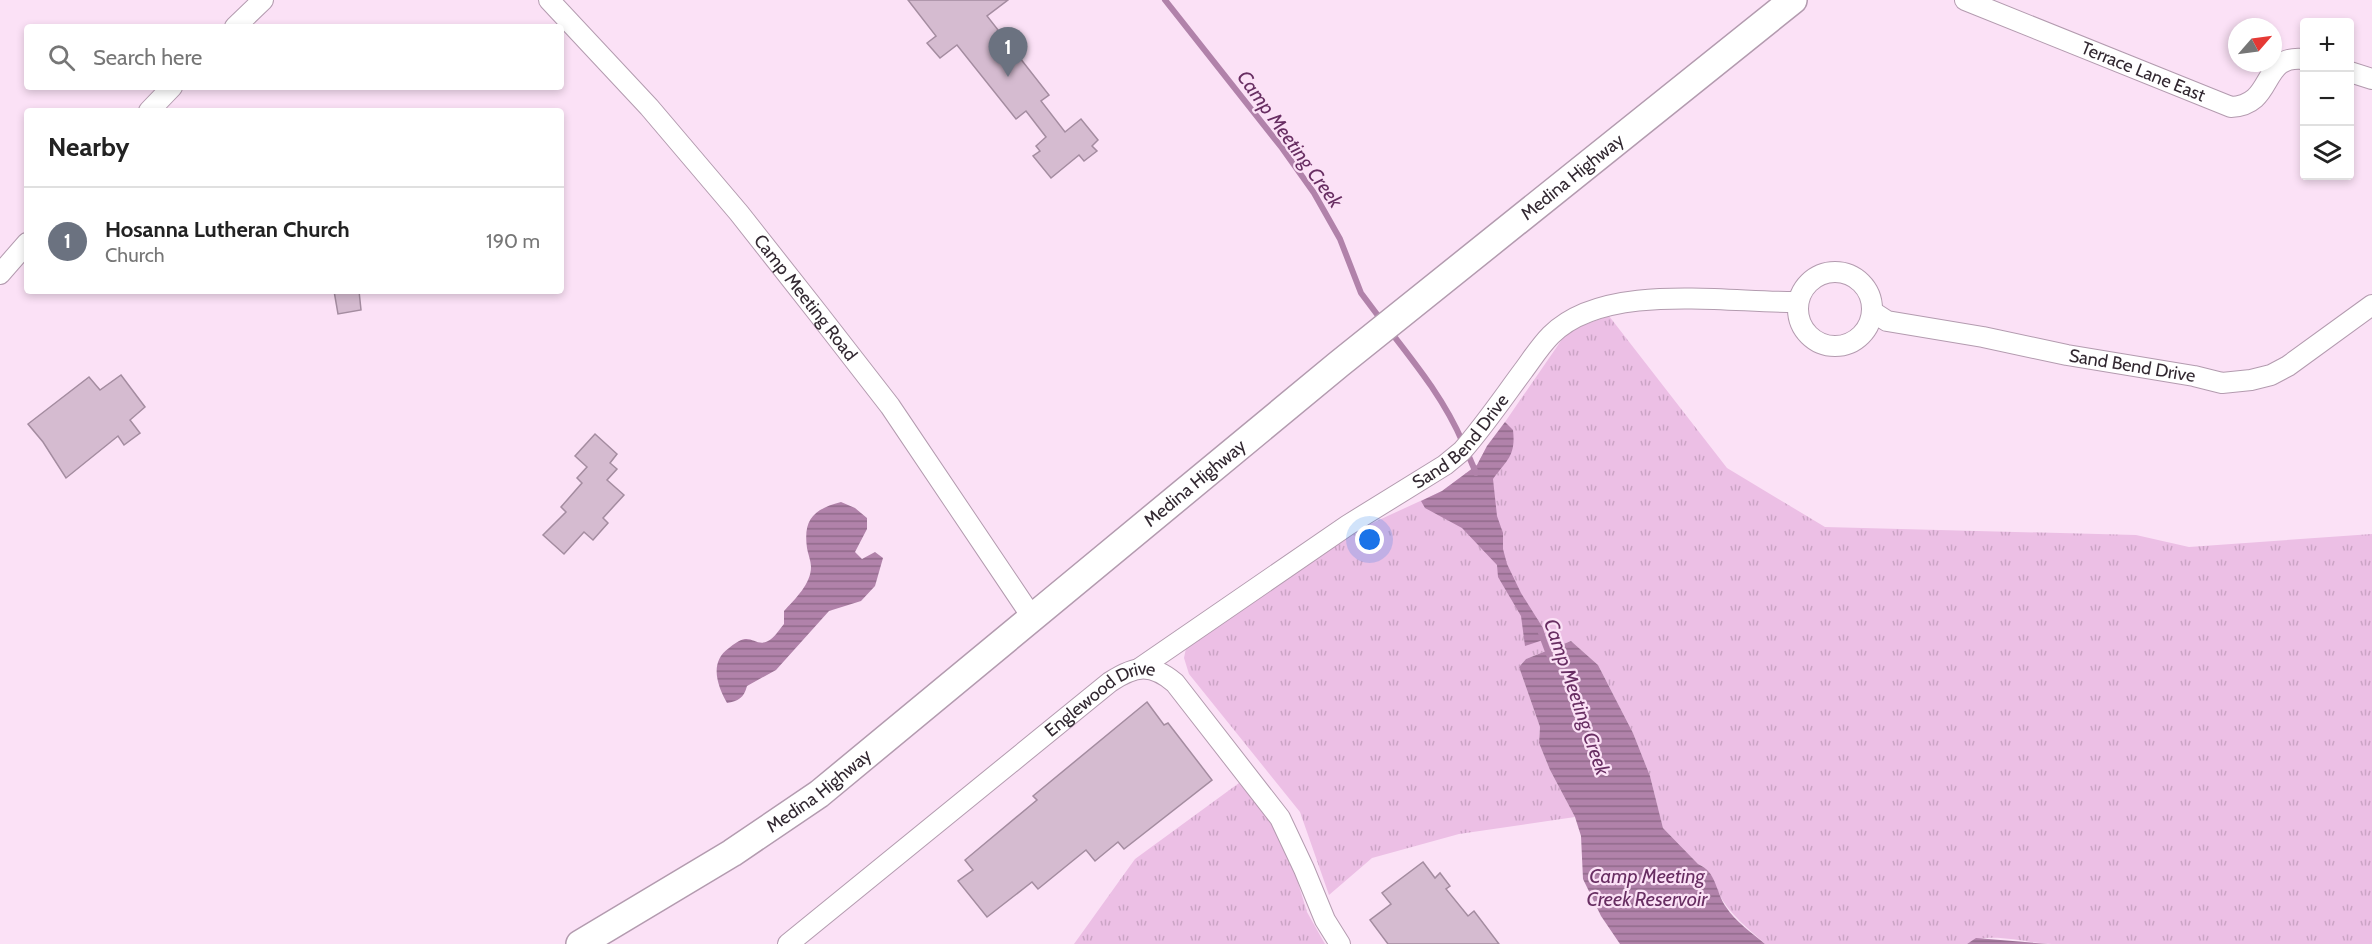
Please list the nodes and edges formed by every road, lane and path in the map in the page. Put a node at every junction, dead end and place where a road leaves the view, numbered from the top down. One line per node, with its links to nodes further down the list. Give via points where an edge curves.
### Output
1 (263, 0): 5 (street)
2 (549, 0): 16 (street, Camp Meeting Road, via 649,107 817,312 890,406)
3 (1793, 0): 16 (main road, Medina Highway, via 1339,364)
4 (1965, 0): 6 (street, Terrace Lane East, via 2231,107 2253,102 2282,62)
5 (238, 24)
6 (2300, 59)
7 (2354, 74): 8 (street)
8 (2372, 79)
9 (169, 90): 10 (street)
10 (152, 108)
11 (24, 246): 12 (street)
12 (0, 274)
13 (1798, 302): 15 (street, via 1811,280 1822,274 1840,273 1858,279 1866,288); 15 (street, via 1801,326 1818,343 1830,347 1859,339); 17 (street, Sand Bend Drive, via 1633,302 1592,309 1565,323 1552,334 1462,451 1445,465 1359,518)
14 (2372, 305): 15 (street, Sand Bend Drive, via 2271,375 2222,383 1887,321)
15 (1873, 312)
16 (1032, 617): 18 (main road, Medina Highway, via 819,794 732,853)
17 (1140, 668): 19 (street, Englewood Drive, via 1110,682); 20 (street, Englewood Drive, via 1161,671 1175,683 1280,818 1325,920)
18 (580, 944)
19 (788, 944)
20 (1340, 944)

